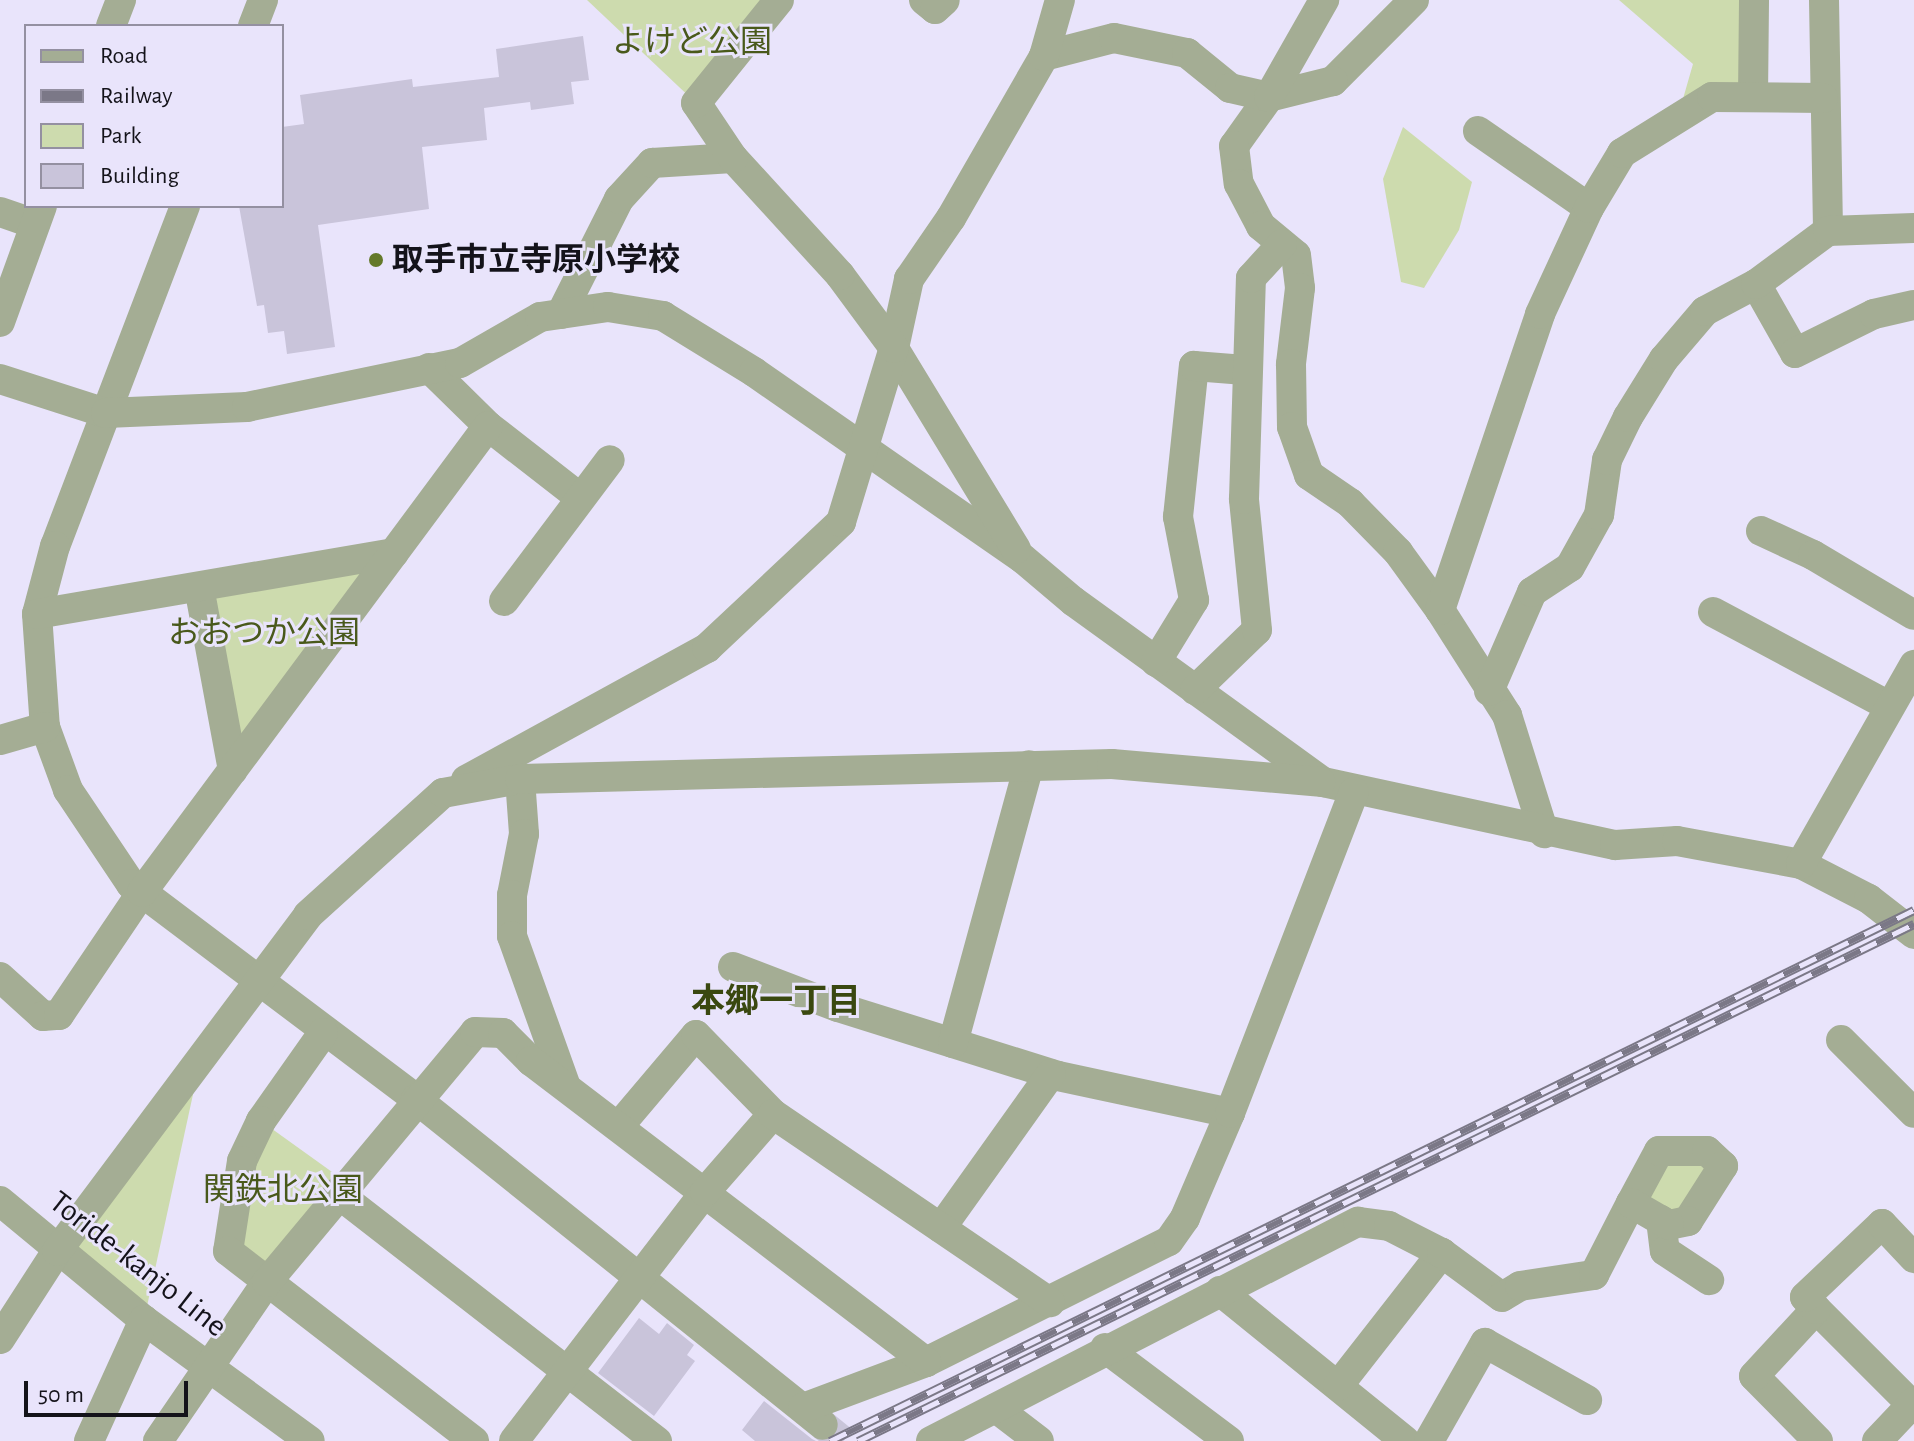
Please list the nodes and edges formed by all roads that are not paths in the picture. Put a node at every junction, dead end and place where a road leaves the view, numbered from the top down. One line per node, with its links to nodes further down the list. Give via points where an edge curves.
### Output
1 (121, 0): 11 (street)
2 (263, 0): 12 (street)
3 (779, 0): 18 (street, via 696,103)
4 (924, 0): 5 (street, via 935,9)
5 (945, 0)
6 (1060, 0): 13 (street)
7 (1324, 0): 14 (street)
8 (1414, 0): 14 (street, via 1333,81)
9 (1754, 0): 15 (street)
10 (1824, 0): 16 (street)
11 (112, 24)
12 (254, 24)
13 (1044, 56): 14 (street, via 1114,38 1187,53 1230,88); 30 (street, via 951,218 909,279)
14 (1269, 97): 25 (street, via 1234,146 1239,184 1261,226)
15 (1753, 97): 16 (street); 20 (street, via 1712,97 1622,153)
16 (1823, 98): 24 (street)
17 (1478, 131): 20 (street)
18 (733, 158): 28 (street, via 652,163 619,199); 30 (street, via 840,275)
19 (184, 208): 34 (street)
20 (1589, 208): 44 (street, via 1540,314)
21 (0, 212): 22 (street)
22 (38, 215): 29 (street)
23 (1914, 228): 24 (street)
24 (1828, 231): 26 (street)
25 (1282, 244): 32 (street, via 1251,278); 44 (street, via 1296,255 1292,427 1309,475 1350,503 1398,552)
26 (1756, 284): 27 (street, via 1795,353 1874,314); 51 (street, via 1705,311 1664,359 1607,460 1599,515 1570,567 1532,592)
27 (1914, 305)
28 (561, 314): 31 (street, via 540,317 460,363); 36 (street, via 608,307 663,316)
29 (0, 322)
30 (894, 348): 36 (street); 41 (street)
31 (429, 368): 34 (street, via 247,407); 35 (street)
32 (1245, 370): 48 (street, via 1194,366 1178,517 1194,600); 50 (street, via 1244,499 1257,630)
33 (0, 379): 34 (street)
34 (106, 413): 46 (street, via 55,546)
35 (488, 426): 38 (street); 40 (street)
36 (864, 451): 41 (street); 60 (street, via 841,522 707,648)
37 (610, 460): 38 (street)
38 (578, 496): 43 (street)
39 (1761, 531): 47 (street)
40 (394, 553): 42 (street); 56 (street)
41 (1022, 558): 48 (street)
42 (199, 587): 46 (street); 56 (street)
43 (504, 601)
44 (1440, 610): 51 (street)
45 (1713, 612): 52 (street)
46 (37, 614): 53 (street)
47 (1914, 615)
48 (1156, 662): 50 (street)
49 (1914, 665): 52 (street)
50 (1195, 690): 58 (street)
51 (1489, 691): 61 (street, via 1507,715)
52 (1889, 706): 62 (street)
53 (45, 727): 54 (street); 63 (street, via 75,803 97,839)
54 (0, 740)
55 (1029, 765): 57 (street); 58 (street, via 1112,764); 70 (street)
56 (233, 770): 63 (street)
57 (520, 779): 60 (street); 72 (street, via 524,834 512,895 512,936)
58 (1323, 782): 59 (street)
59 (1354, 792): 61 (street); 74 (street)
60 (443, 793): 67 (street, via 308,915)
61 (1544, 833): 62 (street, via 1615,845 1677,841)
62 (1801, 864): 64 (street, via 1869,899)
63 (142, 892): 66 (street, via 59,1015 43,1016); 67 (street)
64 (1914, 934)
65 (733, 967): 70 (street)
66 (0, 977)
67 (255, 980): 68 (street); 85 (street)
68 (323, 1033): 73 (street); 89 (street, via 261,1121 242,1161 228,1251)
69 (1841, 1040): 75 (street)
70 (953, 1043): 71 (street)
71 (1051, 1074): 74 (street); 83 (street)
72 (566, 1087): 73 (street, via 503,1033 475,1032); 77 (street)
73 (416, 1099): 79 (street); 87 (street)
74 (1230, 1113): 92 (street, via 1185,1218 1169,1241)
75 (1914, 1113)
76 (773, 1114): 77 (street, via 696,1035); 78 (street); 83 (street)
77 (619, 1126): 78 (street)
78 (705, 1192): 87 (street); 98 (street)
79 (337, 1193): 89 (street); 100 (street)
80 (0, 1201): 85 (street, Toride-kanjo Line)
81 (1631, 1203): 82 (street); 82 (street, via 1659,1151 1707,1151 1723,1166 1688,1221 1669,1225); 91 (street, via 1594,1275 1520,1286)
82 (1661, 1220): 88 (street, via 1665,1251)
83 (941, 1228): 92 (street)
84 (1910, 1245): 93 (street, via 1882,1224 1805,1297)
85 (57, 1251): 94 (street, Toride-kanjo Line); 95 (street)
86 (1442, 1253): 90 (street, via 1389,1226 1358,1222); 91 (street); 101 (street)
87 (638, 1278): 98 (street, via 813,1416); 100 (street)
88 (1709, 1280)
89 (267, 1282): 99 (street); 108 (street)
90 (1220, 1291): 97 (street); 101 (street)
91 (1502, 1297): 96 (street)
92 (1050, 1302): 98 (street)
93 (1816, 1309): 103 (street); 116 (street, via 1754,1376)
94 (144, 1320): 99 (street, Toride-kanjo Line); 105 (street)
95 (0, 1339)
96 (1485, 1343): 102 (street); 115 (street)
97 (1105, 1348): 104 (street); 113 (street)
98 (926, 1362)
99 (207, 1363): 106 (street); 107 (street, Toride-kanjo Line)
100 (568, 1371): 109 (street); 110 (street)
101 (1338, 1386): 114 (street)
102 (1587, 1400)
103 (1913, 1403): 117 (street)
104 (996, 1408): 111 (street); 112 (street)
105 (89, 1441)
106 (158, 1441)
107 (310, 1441)
108 (474, 1441)
109 (514, 1441)
110 (657, 1441)
111 (931, 1441)
112 (1039, 1441)
113 (1229, 1441)
114 (1405, 1441)
115 (1429, 1441)
116 (1818, 1441)
117 (1877, 1441)

